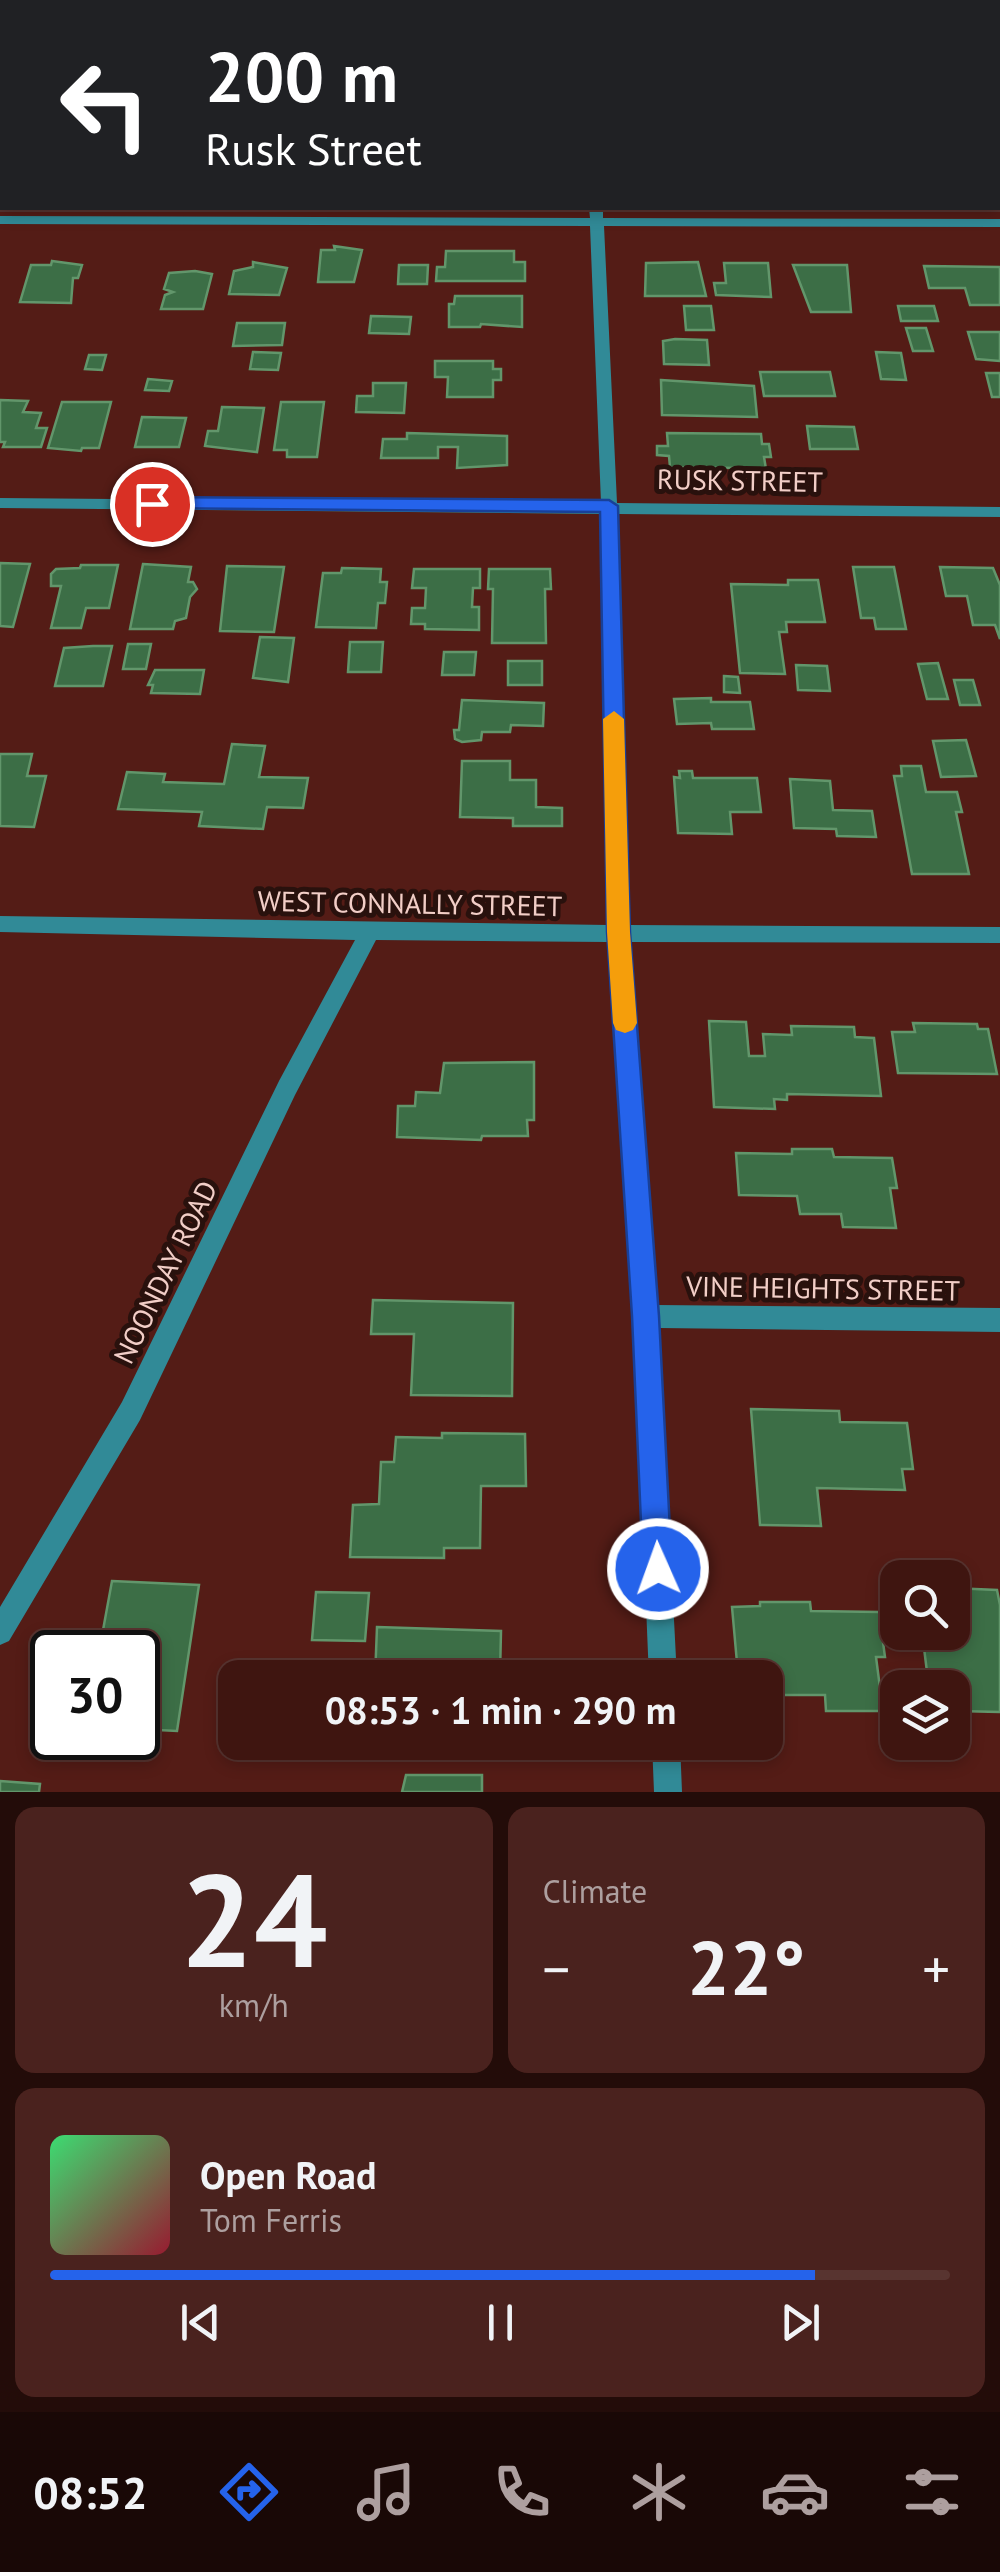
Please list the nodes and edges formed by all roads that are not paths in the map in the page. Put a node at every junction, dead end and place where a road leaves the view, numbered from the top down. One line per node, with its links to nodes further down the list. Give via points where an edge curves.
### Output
1 (596, 215): 2 (street); 3 (street); 5 (street)
2 (0, 220)
3 (1000, 222)
4 (0, 503): 5 (street, RUSK STREET)
5 (609, 506): 6 (street, RUSK STREET); 9 (street)
6 (1000, 512)
7 (0, 924): 8 (street, WEST CONNALLY STREET)
8 (370, 932): 9 (street, WEST CONNALLY STREET); 13 (street, NOONDAY ROAD, via 131,1411)
9 (618, 932): 10 (street, WEST CONNALLY STREET); 11 (street)
10 (1000, 935)
11 (646, 1316): 12 (street, VINE HEIGHTS STREET); 14 (street)
12 (1000, 1320)
13 (0, 1632)
14 (662, 1660)
15 (667, 1760): 16 (street)
16 (668, 1792)

